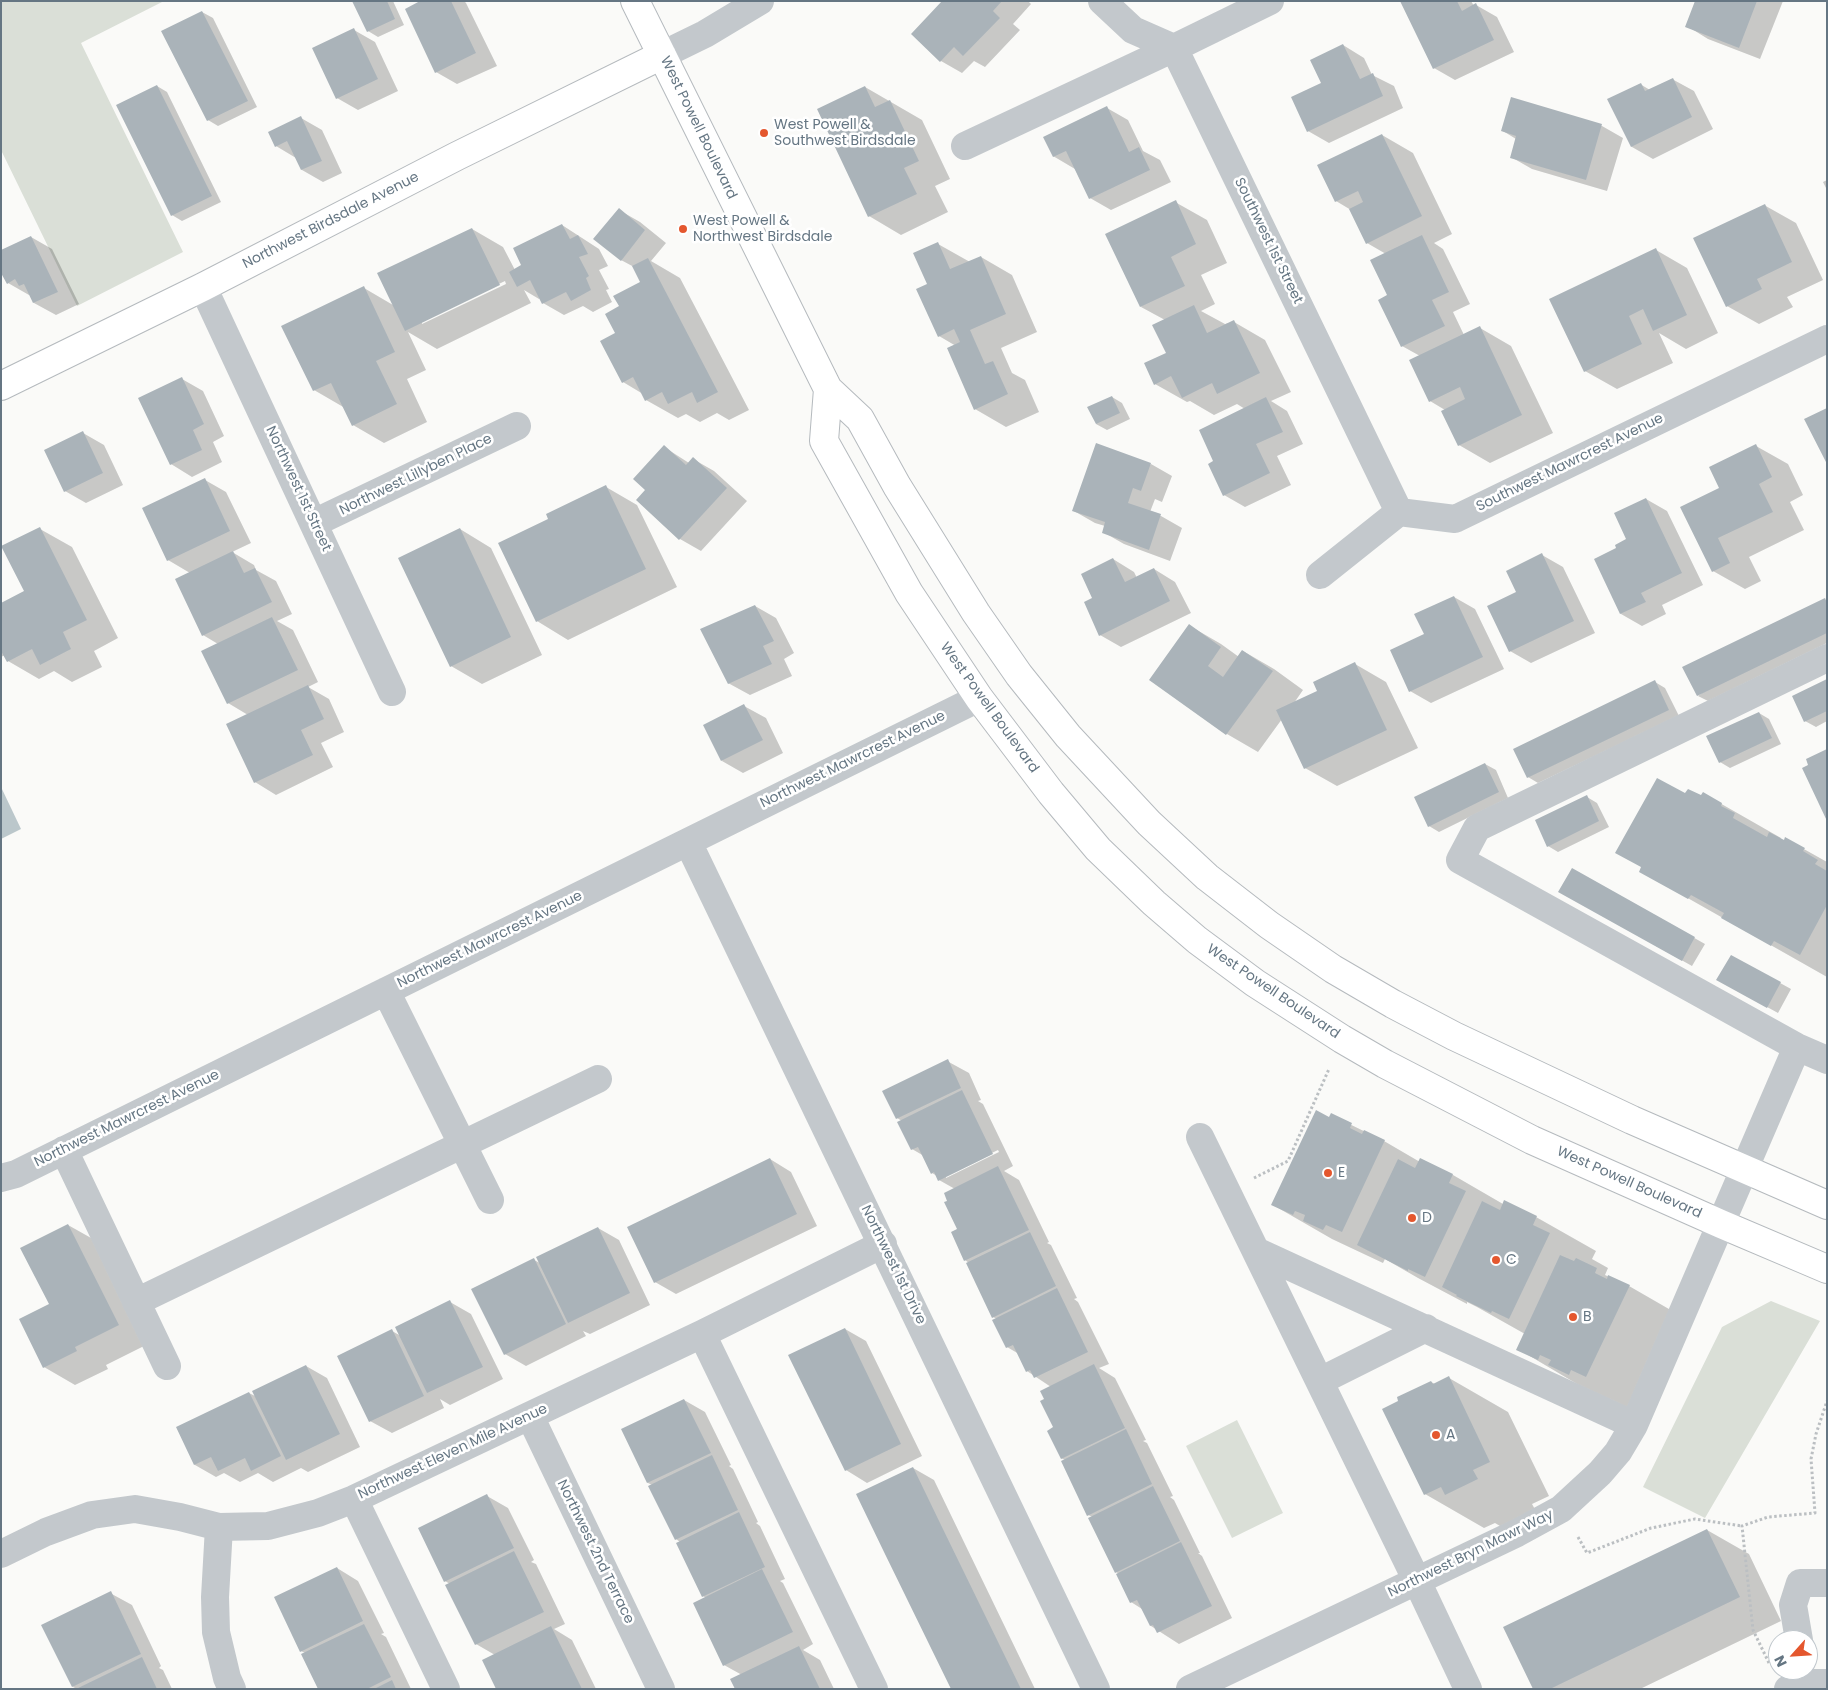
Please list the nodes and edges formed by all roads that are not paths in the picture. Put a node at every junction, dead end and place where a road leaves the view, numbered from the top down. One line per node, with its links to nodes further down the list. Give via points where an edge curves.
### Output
1 (635, 1): 6 (main road, West Powell Boulevard)
2 (760, 1): 6 (street)
3 (1102, 1): 5 (street, via 1133,30)
4 (1270, 1): 5 (street)
5 (1174, 48): 7 (street); 13 (street, Southwest 1st Street)
6 (662, 55): 8 (main road, Northwest Birdsdale Avenue); 11 (main road, West Powell Boulevard)
7 (966, 146)
8 (203, 287): 10 (main road, Northwest Birdsdale Avenue); 14 (street, Northwest 1st Street)
9 (1827, 339): 13 (street, Southwest Mawrcrest Avenue, via 1455,519)
10 (1, 386)
11 (828, 389): 18 (main road, West Powell Boulevard, via 824,441 909,593); 27 (main road, West Powell Boulevard, via 860,419 976,614 1020,675 1068,736 1136,810 1207,876 1285,936 1393,1004 1624,1116)
12 (517, 426): 14 (street, Northwest Lillyben Place)
13 (1399, 512): 15 (street)
14 (314, 523): 17 (street, Northwest 1st Street)
15 (1320, 575)
16 (1827, 658): 21 (street, via 1476,828 1460,860)
17 (392, 692)
18 (978, 698): 19 (street, Northwest Mawrcrest Avenue); 31 (main road, West Powell Boulevard, via 1098,849 1197,940 1255,983 1385,1064 1532,1140)
19 (688, 842): 20 (street, Northwest Mawrcrest Avenue); 32 (street, Northwest 1st Drive)
20 (386, 991): 25 (street); 26 (street, Northwest Mawrcrest Avenue)
21 (1797, 1047): 22 (street); 27 (street)
22 (1827, 1060)
23 (598, 1079): 25 (street)
24 (1200, 1137): 33 (street)
25 (462, 1144): 29 (street); 35 (street)
26 (64, 1150): 28 (street, Northwest Mawrcrest Avenue); 35 (street)
27 (1744, 1169): 30 (main road, West Powell Boulevard); 31 (street)
28 (1, 1178)
29 (490, 1200)
30 (1827, 1205)
31 (1721, 1224): 34 (main road, West Powell Boulevard); 41 (street, Northwest Bryn Mawr Way)
32 (883, 1244): 37 (street, Northwest Eleven Mile Avenue); 52 (street, Northwest 1st Drive)
33 (1256, 1251): 36 (street); 39 (street)
34 (1827, 1269)
35 (136, 1302): 38 (street)
36 (1426, 1328): 39 (street); 41 (street)
37 (702, 1334): 40 (street, Northwest Eleven Mile Avenue); 51 (street)
38 (167, 1366)
39 (1320, 1381): 45 (street)
40 (530, 1416): 42 (street, Northwest Eleven Mile Avenue); 50 (street, Northwest 2nd Terrace)
41 (1634, 1425): 45 (street, Northwest Bryn Mawr Way, via 1618,1452 1600,1473 1561,1509)
42 (354, 1500): 43 (street, Northwest Eleven Mile Avenue, via 268,1526); 49 (street)
43 (219, 1527): 44 (street, Northwest Eleven Mile Avenue, via 135,1509 92,1515); 48 (street, via 216,1632 226,1678)
44 (1, 1554)
45 (1418, 1581): 53 (street, Northwest Bryn Mawr Way); 54 (street)
46 (1827, 1583): 47 (street, via 1800,1583 1793,1605)
47 (1797, 1630)
48 (232, 1689)
49 (446, 1689)
50 (661, 1689)
51 (874, 1689)
52 (1096, 1689)
53 (1190, 1689)
54 (1468, 1689)

